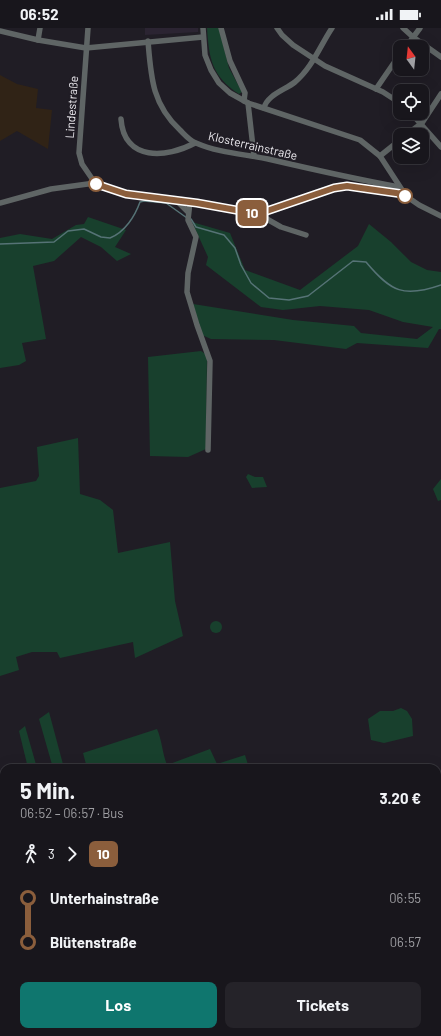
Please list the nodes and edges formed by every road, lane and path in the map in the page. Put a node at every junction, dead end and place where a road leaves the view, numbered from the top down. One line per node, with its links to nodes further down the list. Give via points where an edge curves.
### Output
1 (40, 28): 12 (street)
2 (88, 28): 15 (street, Lindestraße)
3 (203, 28): 10 (street)
4 (221, 28): 22 (street, via 230,61 245,93)
5 (277, 28): 17 (street, via 288,41)
6 (332, 28): 17 (street)
7 (403, 28): 11 (street)
8 (420, 28): 11 (street)
9 (0, 31): 12 (street)
10 (203, 37): 14 (street); 22 (street, via 205,55 211,70 224,88)
11 (413, 37): 13 (street); 16 (street)
12 (38, 40): 15 (street)
13 (411, 40)
14 (148, 41): 15 (street); 28 (street, Klosterrainstraße, via 152,84 156,98 175,126)
15 (86, 48): 33 (street, Lindestraße, via 79,153 85,169)
16 (441, 57)
17 (313, 60): 19 (street); 23 (street, via 301,77 267,101)
18 (393, 64): 19 (street)
19 (376, 89): 21 (street)
20 (441, 94): 26 (street)
21 (393, 99)
22 (246, 102): 23 (street); 31 (street)
23 (264, 108): 32 (street, via 355,137)
24 (121, 119): 28 (street, via 127,140 135,148 146,153 180,151)
25 (419, 120): 26 (street)
26 (422, 123): 27 (street); 30 (street)
27 (415, 128)
28 (195, 143): 31 (street, Klosterrainstraße, via 216,150)
29 (393, 146): 32 (street)
30 (441, 147)
31 (254, 156): 34 (street, Klosterrainstraße, via 333,175)
32 (380, 156): 34 (street)
33 (95, 183): 36 (street, via 126,194); 38 (street, via 51,189)
34 (399, 187): 35 (street)
35 (403, 194): 39 (street, via 347,186); 41 (street)
36 (177, 201): 37 (street); 40 (street)
37 (190, 202): 39 (street); 40 (street)
38 (0, 203)
39 (258, 214): 42 (street, via 281,227)
40 (188, 216): 43 (street, via 196,237 188,273 188,292 196,325 210,360)
41 (441, 216)
42 (306, 235)
43 (208, 450)

